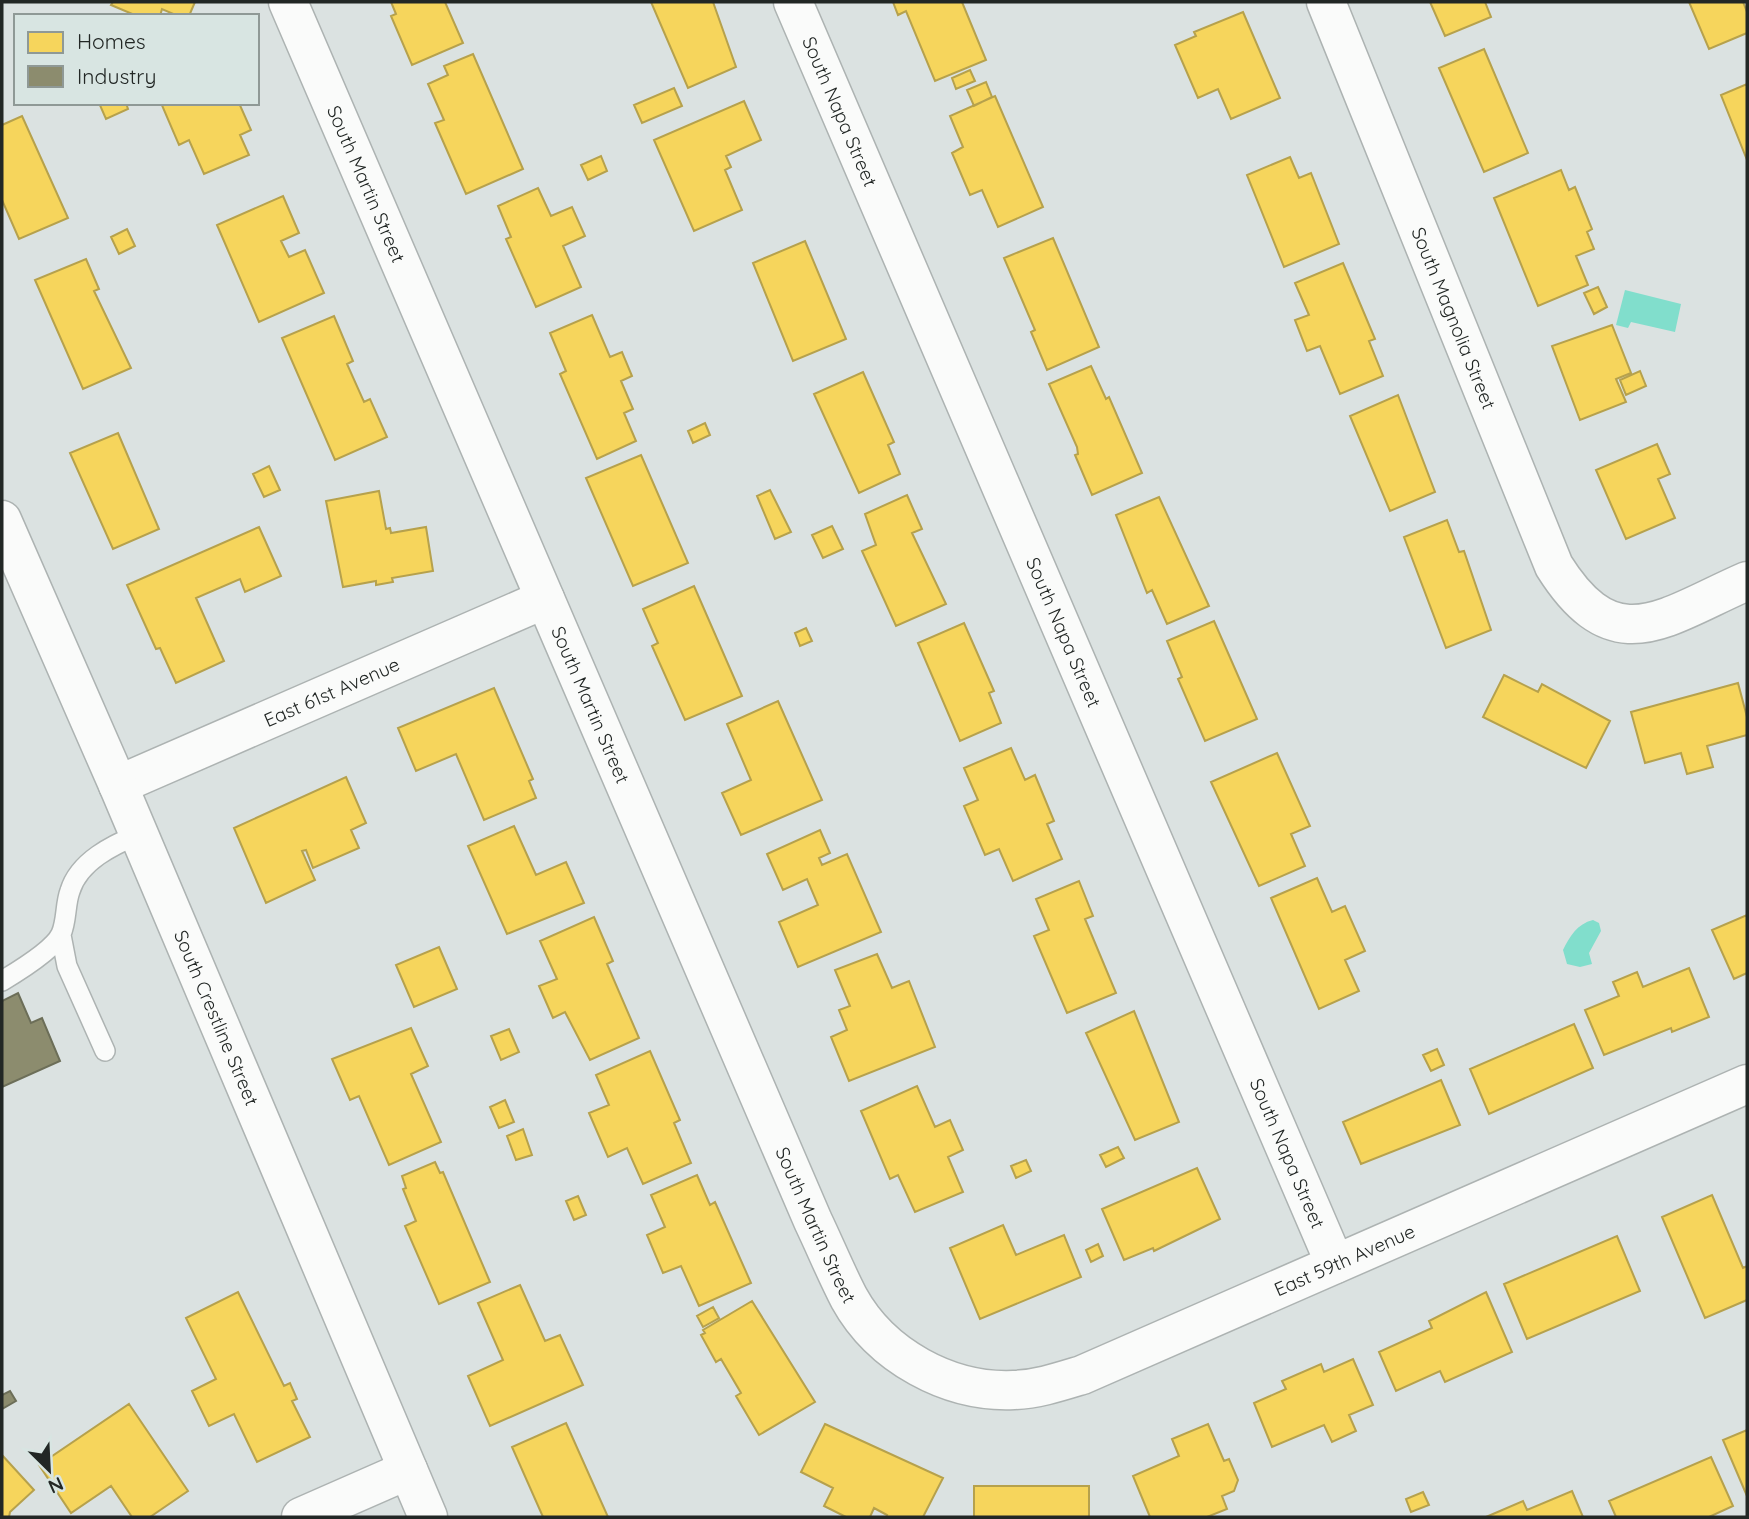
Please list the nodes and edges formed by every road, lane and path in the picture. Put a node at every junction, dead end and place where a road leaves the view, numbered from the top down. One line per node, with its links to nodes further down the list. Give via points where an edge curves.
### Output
1 (288, 2): 6 (street, South Martin Street)
2 (793, 2): 13 (street, South Napa Street)
3 (1326, 2): 5 (street, South Magnolia Street, via 1554,566 1583,606 1602,619 1629,625 1653,622)
4 (2, 520): 7 (street, South Crestline Street)
5 (1747, 581)
6 (545, 599): 7 (street, East 61st Avenue); 14 (street, South Martin Street, via 850,1300 901,1356)
7 (118, 785): 8 (street, South Crestline Street)
8 (139, 834): 9 (lane, via 93,859 78,874); 15 (street, South Crestline Street)
9 (61, 935): 10 (lane); 11 (lane, via 67,966)
10 (2, 981)
11 (105, 1051)
12 (1747, 1084): 13 (street, East 59th Avenue)
13 (1335, 1264): 14 (street, East 59th Avenue, via 1046,1387 1013,1391 976,1388)
14 (935, 1376)
15 (408, 1470): 16 (street); 17 (street, South Crestline Street)
16 (301, 1517)
17 (428, 1517)

